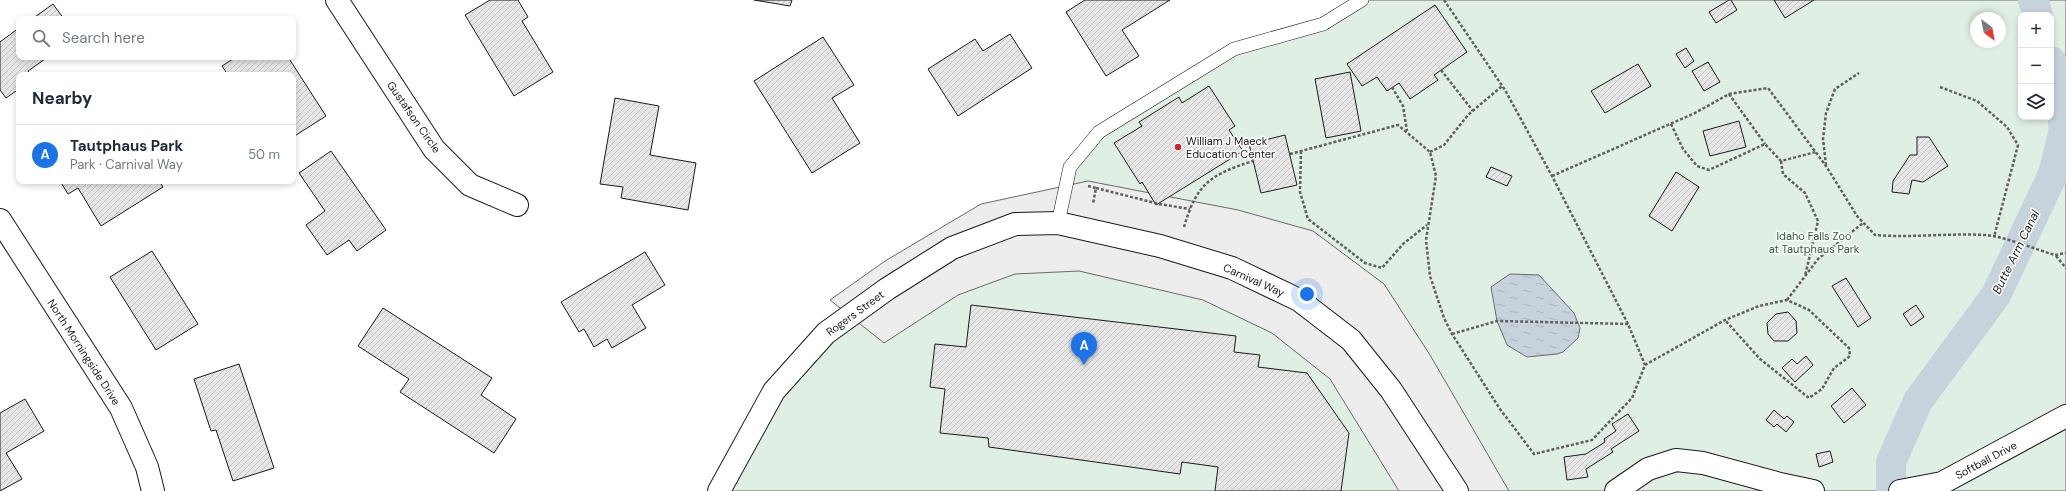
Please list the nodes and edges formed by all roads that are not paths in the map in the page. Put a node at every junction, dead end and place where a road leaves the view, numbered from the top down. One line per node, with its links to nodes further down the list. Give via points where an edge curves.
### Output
1 (337, 0): 3 (street, Gustafson Circle, via 434,148 470,185)
2 (1362, 0): 5 (lane, via 1323,24 1234,49 1099,132 1070,168)
3 (516, 205)
4 (0, 220): 9 (street, North Morningside Drive, via 121,408 147,467)
5 (1058, 223): 10 (street, Rogers Street, via 1015,224 952,248 826,333 774,391); 11 (street, Carnival Way, via 1178,251 1232,268 1299,300 1351,340 1391,390)
6 (2066, 416): 7 (street, Softball Drive)
7 (1943, 487): 8 (street, Softball Drive)
8 (1906, 490)
9 (153, 491)
10 (719, 491)
11 (1457, 491)
12 (1616, 491): 13 (street, via 1648,469 1676,460 1702,463)
13 (1813, 491)

